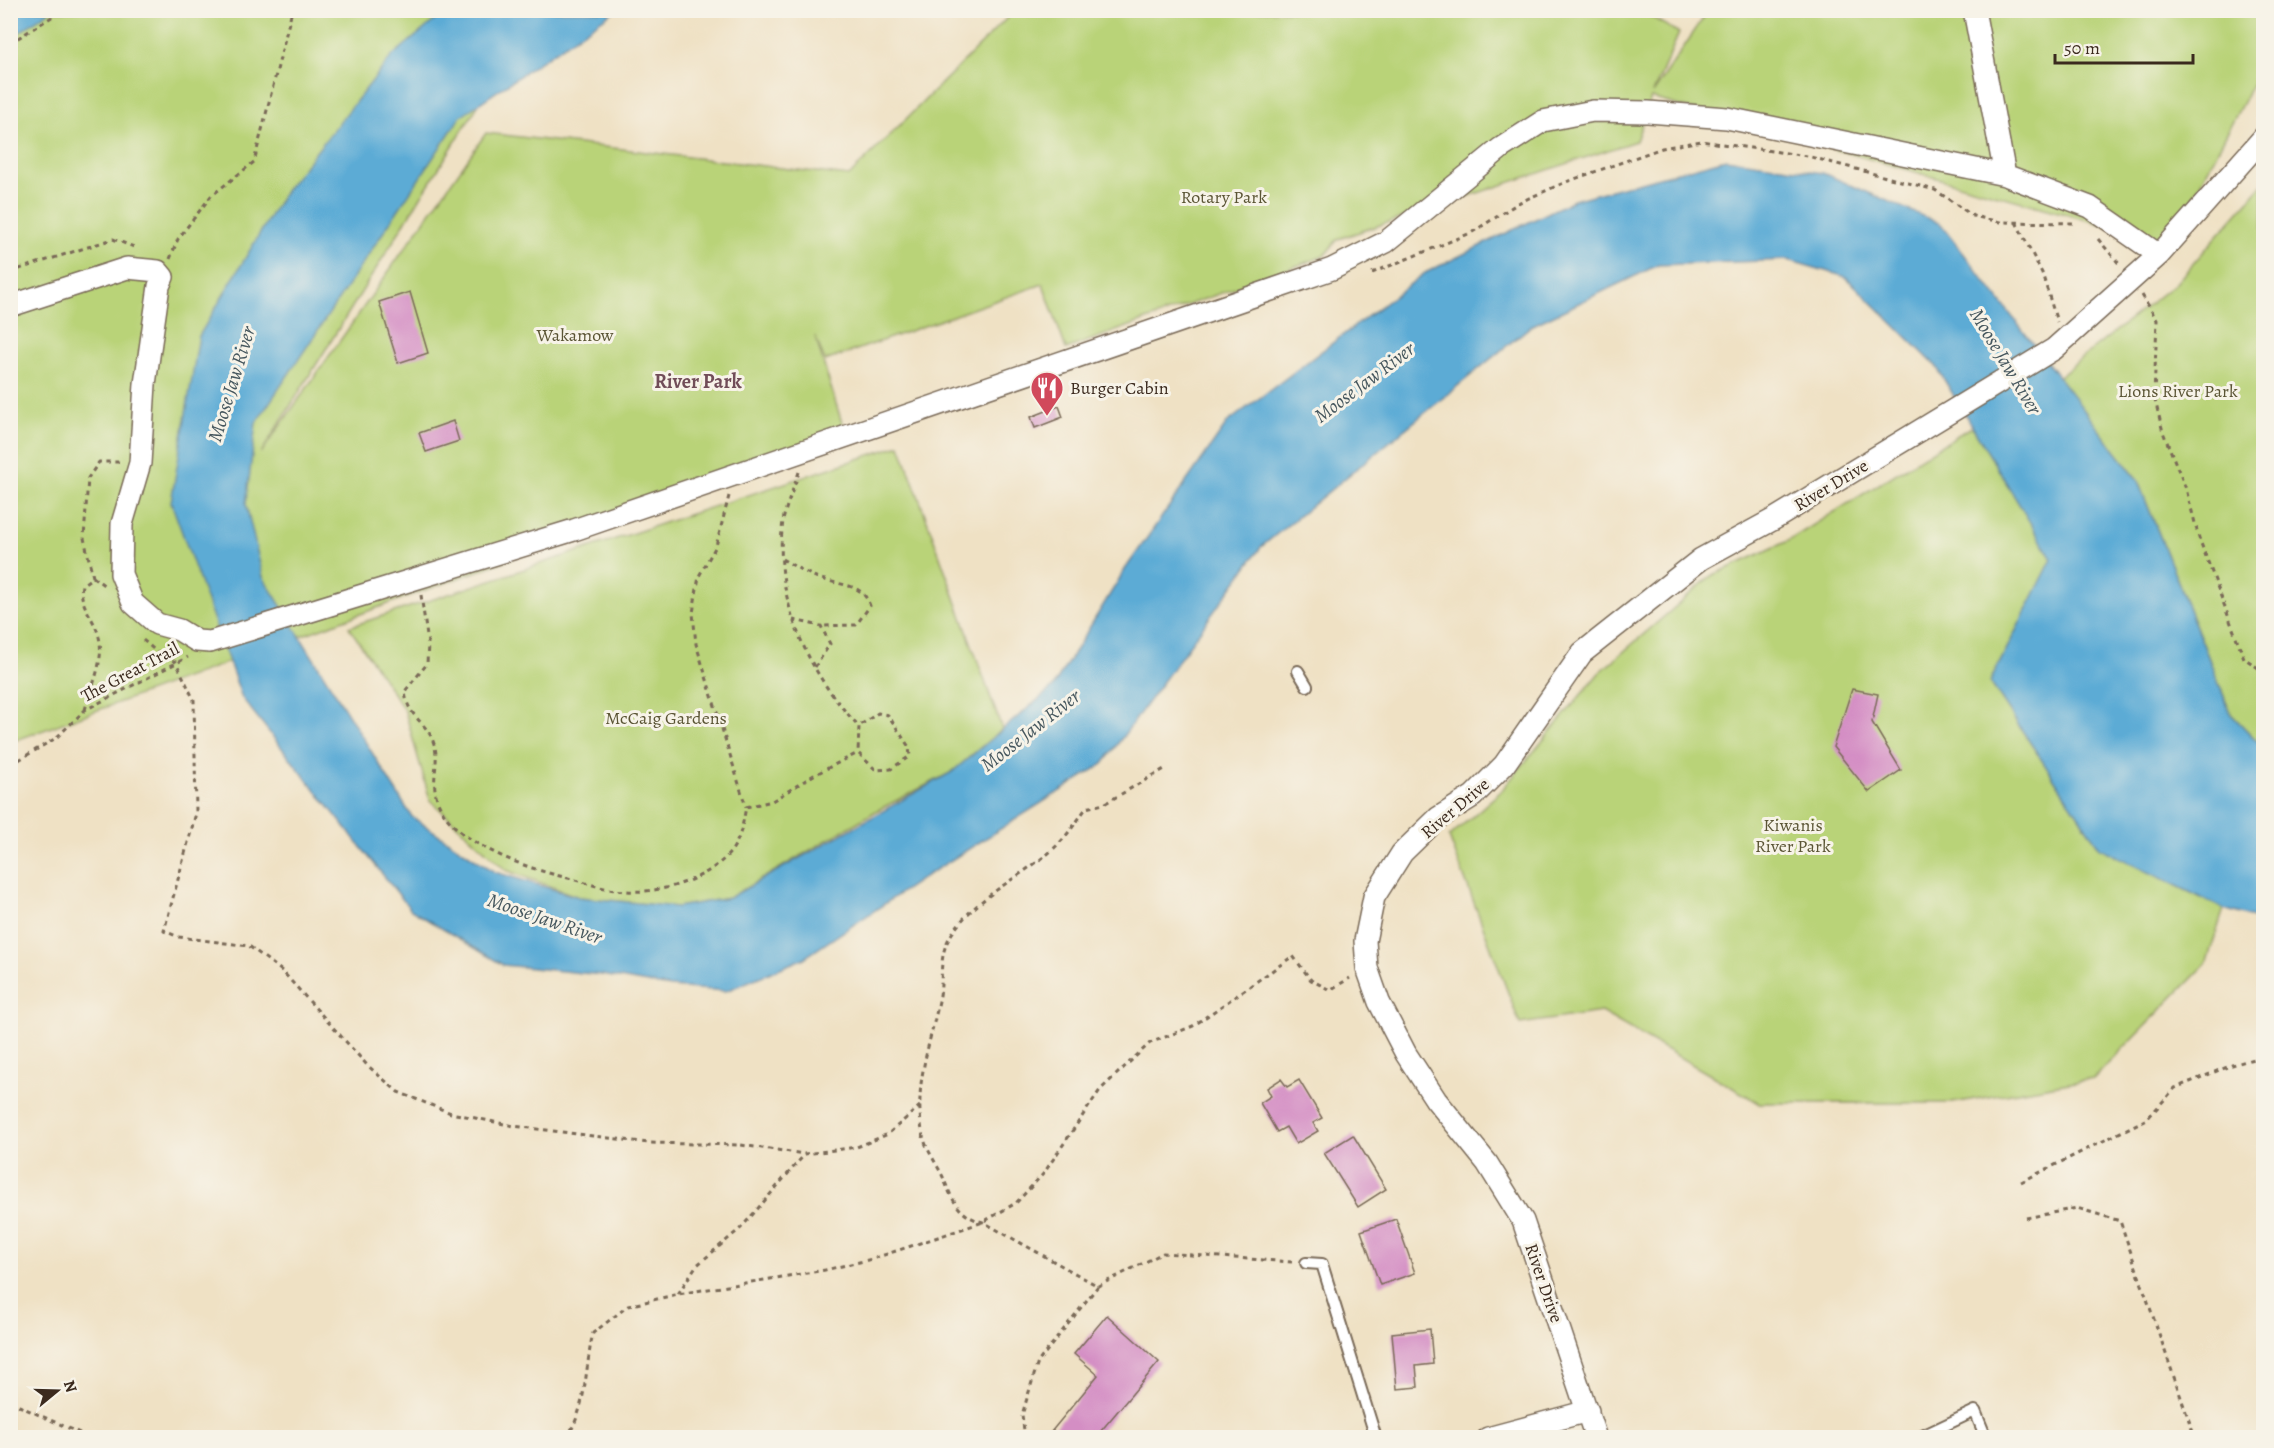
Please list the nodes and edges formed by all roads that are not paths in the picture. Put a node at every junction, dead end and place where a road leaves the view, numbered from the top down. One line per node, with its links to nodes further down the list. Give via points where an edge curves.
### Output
1 (1974, 10): 3 (street)
2 (2264, 137): 4 (street)
3 (2005, 174): 4 (street, via 2090,207); 5 (street, via 1727,118 1593,111 1543,122 1501,148 1386,242 1332,269 574,530 204,642 157,624 133,603 121,574 122,524 140,463 145,384 161,274 127,268)
4 (2159, 255): 9 (street, River Drive, via 2048,352 1776,518 1701,559 1582,653 1504,765 1473,796 1438,818 1402,853 1374,897 1365,941 1367,968 1379,1002 1436,1100 1487,1163 1523,1221)
5 (10, 306)
6 (1298, 671): 7 (lane)
7 (1307, 686)
8 (1306, 1263): 10 (lane, via 1322,1264)
9 (1588, 1411): 11 (street); 12 (street, River Drive)
10 (1376, 1437)
11 (1488, 1437)
12 (1596, 1437)
13 (1918, 1437): 14 (lane, via 1975,1411)
14 (1986, 1437)

